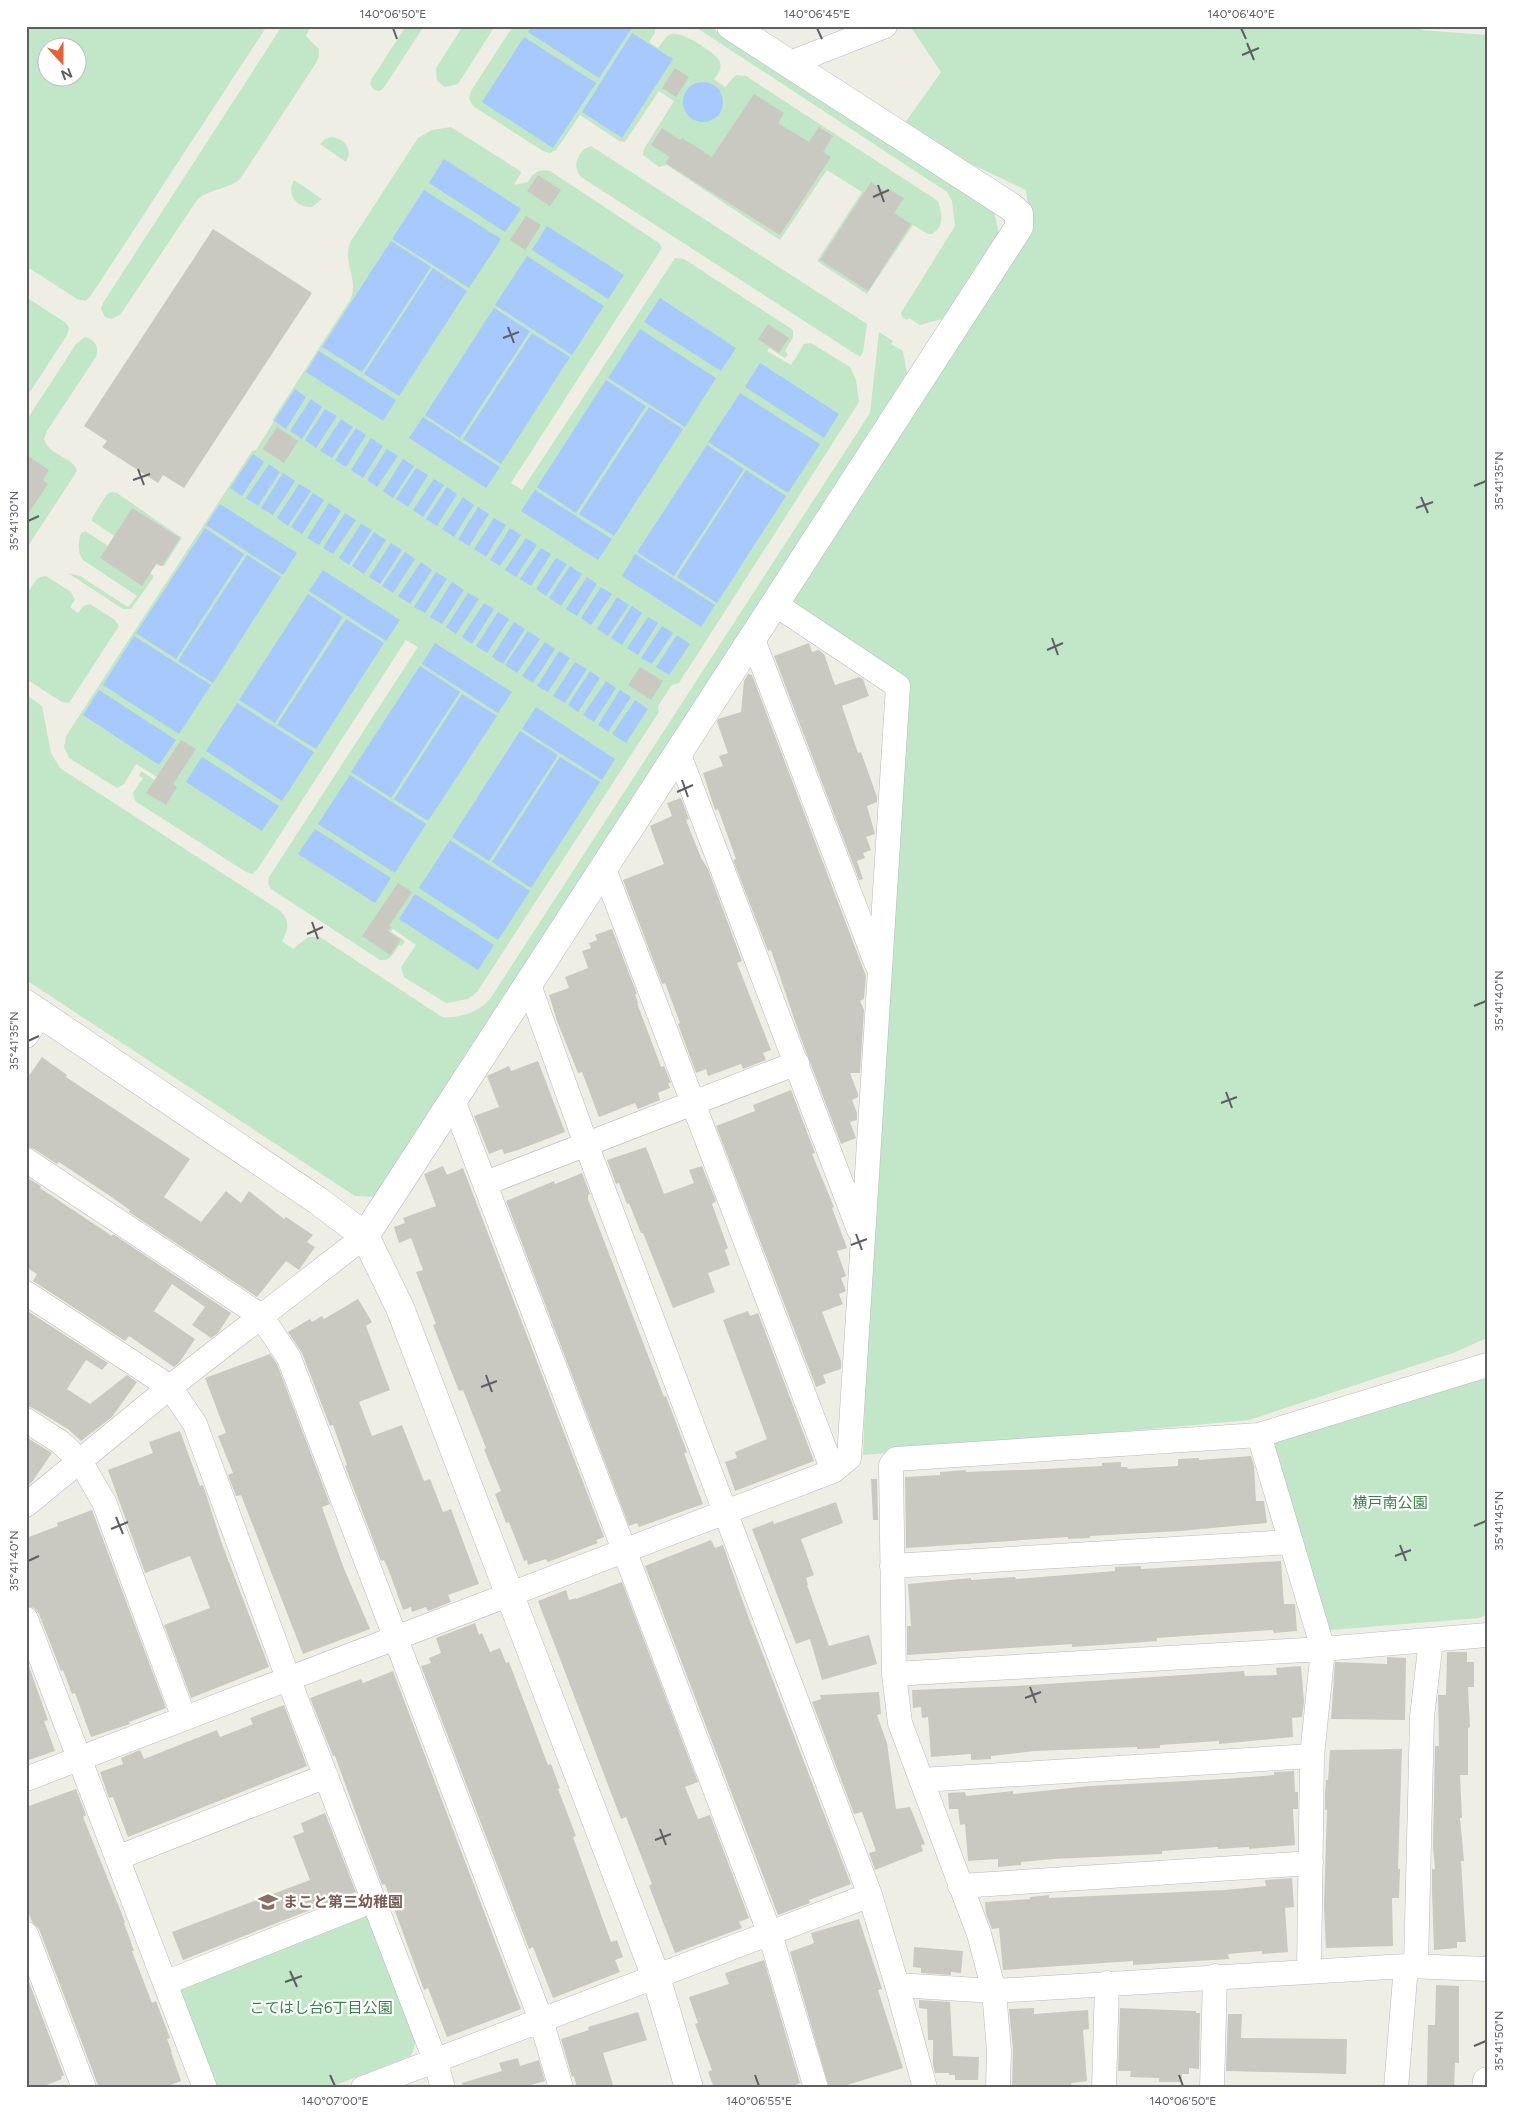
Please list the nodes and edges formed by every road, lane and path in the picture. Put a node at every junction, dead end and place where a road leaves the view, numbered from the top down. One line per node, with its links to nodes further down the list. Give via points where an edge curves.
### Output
1 (731, 26): 3 (street)
2 (885, 26): 3 (street)
3 (788, 64): 4 (street, via 1011,207 1019,214 1019,227)
4 (775, 604): 5 (street); 8 (street, via 898,686)
5 (752, 637): 6 (street); 8 (street)
6 (678, 752): 7 (street); 11 (street)
7 (604, 870): 9 (street); 13 (street)
8 (880, 972): 18 (street)
9 (528, 985): 12 (street); 14 (street)
10 (31, 1018): 17 (street, via 317,1200)
11 (797, 1063): 13 (street); 18 (street)
12 (453, 1100): 16 (street); 17 (street)
13 (693, 1103): 14 (street); 26 (street)
14 (586, 1144): 16 (street); 28 (street)
15 (26, 1160): 20 (street)
16 (486, 1183): 30 (street)
17 (365, 1236): 20 (street); 32 (street, via 400,1308)
18 (862, 1239): 26 (street, via 849,1458)
19 (26, 1293): 22 (street)
20 (261, 1316): 22 (street); 35 (street, via 289,1358)
21 (1487, 1365): 24 (street)
22 (170, 1387): 25 (street); 39 (street, via 195,1424)
23 (26, 1420): 25 (street, via 60,1442)
24 (1259, 1435): 29 (street); 31 (street, via 896,1459 891,1464)
25 (80, 1461): 27 (street); 40 (street, via 104,1502)
26 (832, 1471): 28 (street)
27 (26, 1504)
28 (726, 1512): 30 (street); 49 (street)
29 (1291, 1542): 31 (street); 37 (street)
30 (623, 1551): 32 (street); 52 (street)
31 (892, 1566): 38 (street)
32 (509, 1594): 35 (street); 57 (street)
33 (26, 1619): 42 (street)
34 (1487, 1635): 36 (street)
35 (394, 1637): 39 (street); 62 (street)
36 (1431, 1640): 37 (street); 53 (street, via 1422,1717)
37 (1323, 1649): 38 (street); 41 (street)
38 (894, 1674): 45 (street, via 900,1722)
39 (288, 1678): 40 (street); 43 (street)
40 (184, 1718): 42 (street)
41 (1312, 1756): 45 (street); 47 (street)
42 (80, 1758): 44 (street); 46 (street)
43 (326, 1776): 46 (street); 50 (street)
44 (26, 1779)
45 (921, 1780): 48 (street)
46 (116, 1858): 58 (street)
47 (1311, 1863): 48 (street); 55 (street)
48 (960, 1886): 61 (street, via 979,1934)
49 (870, 1895): 52 (street); 60 (street)
50 (374, 1900): 58 (street); 63 (street)
51 (26, 1934): 65 (street)
52 (770, 1934): 57 (street); 71 (street)
53 (1411, 1965): 54 (street); 55 (street); 76 (street)
54 (1487, 1969)
55 (1309, 1971): 56 (street)
56 (1215, 1976): 59 (street); 75 (street)
57 (656, 1977): 62 (street); 70 (street)
58 (165, 1983): 66 (street)
59 (1107, 1983): 61 (street); 74 (street)
60 (897, 1985): 61 (street); 72 (street)
61 (994, 1991): 73 (street, via 999,2051)
62 (540, 2020): 63 (street); 69 (street)
63 (435, 2060): 67 (street); 68 (street)
64 (1487, 2081): 77 (street)
65 (84, 2088)
66 (205, 2088)
67 (363, 2088)
68 (443, 2088)
69 (561, 2088)
70 (689, 2088)
71 (816, 2088)
72 (925, 2088)
73 (998, 2088)
74 (1104, 2088)
75 (1212, 2088)
76 (1396, 2088)
77 (1486, 2088)

